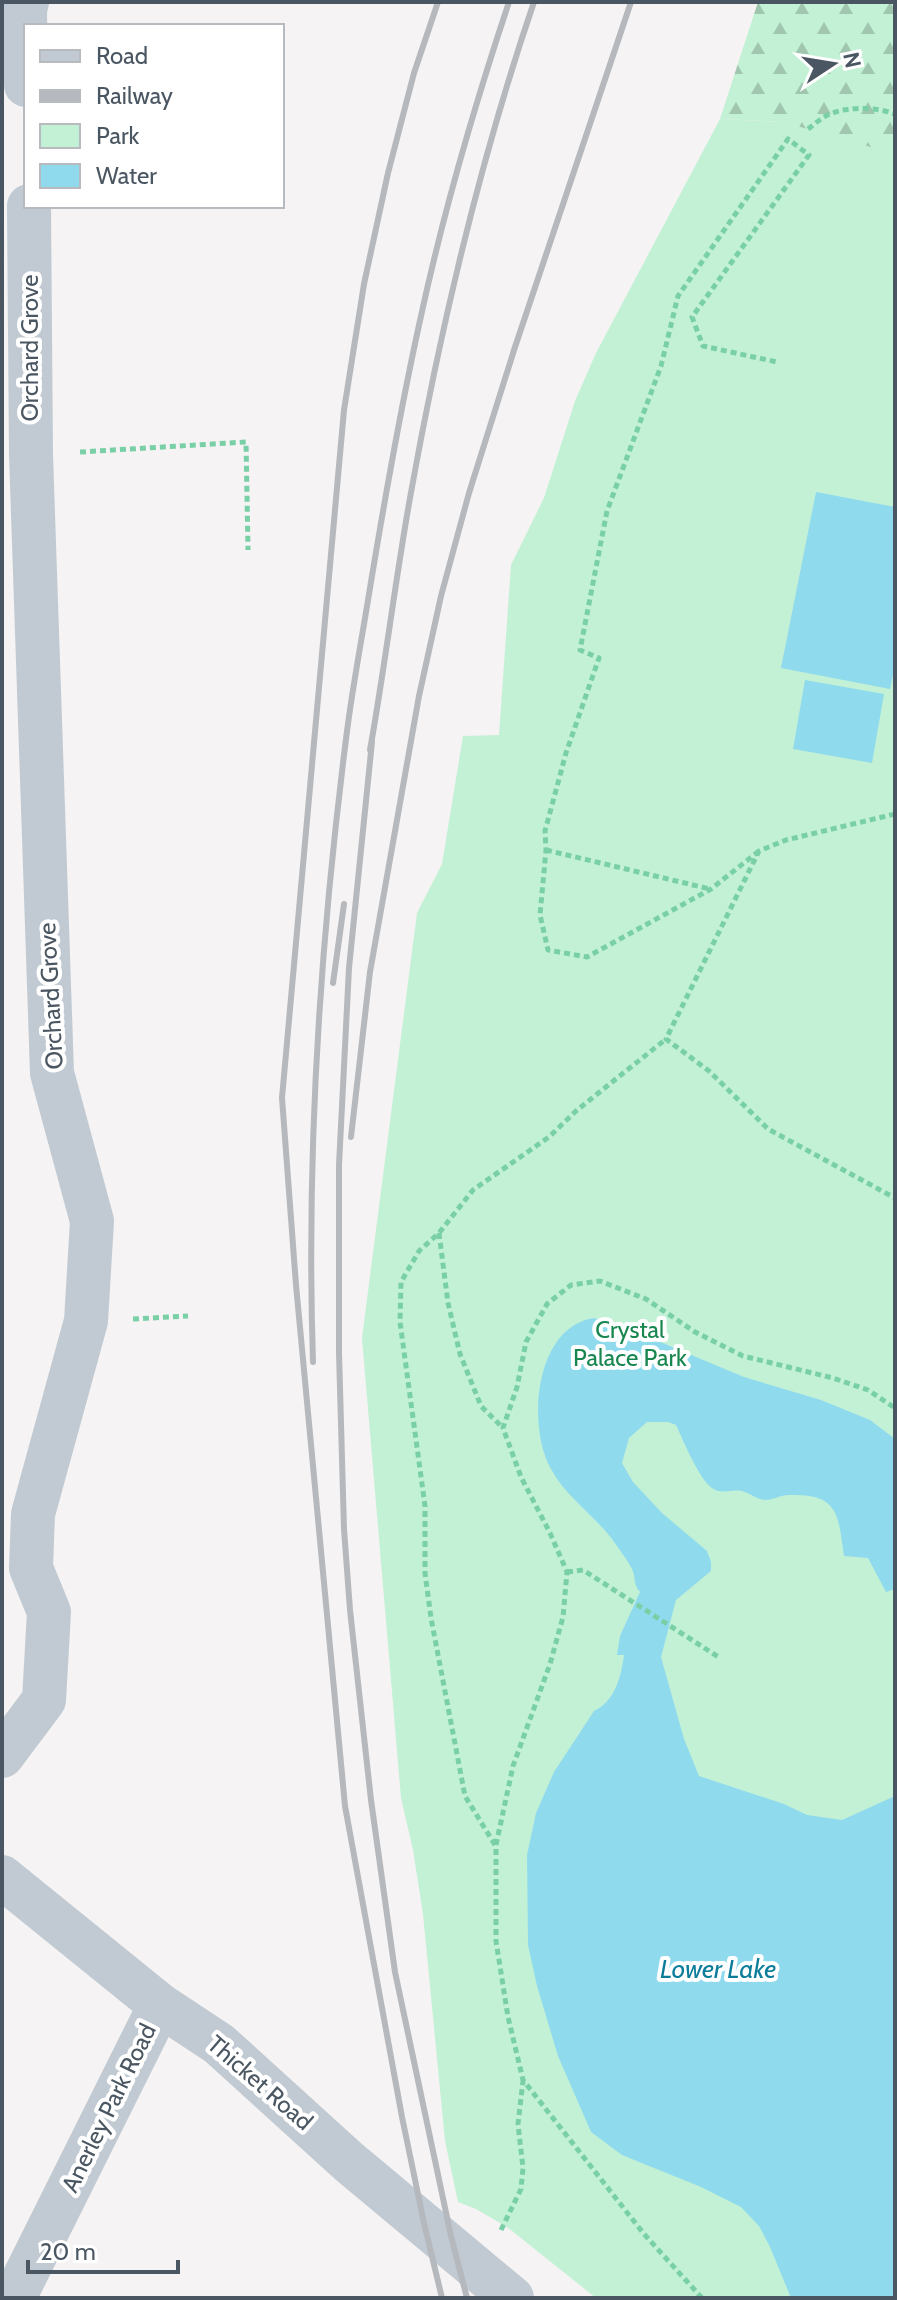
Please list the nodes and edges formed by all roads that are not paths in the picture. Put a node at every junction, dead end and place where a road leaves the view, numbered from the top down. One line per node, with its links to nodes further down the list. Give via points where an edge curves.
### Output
1 (27, 2): 2 (street)
2 (25, 24)
3 (2, 67): 4 (street)
4 (24, 81)
5 (29, 208): 6 (street, Orchard Grove, via 31,455 52,1073 92,1221 86,1321 33,1514 31,1568 49,1612 44,1700)
6 (2, 1756)
7 (2, 1877): 8 (street, Thicket Road)
8 (160, 2005): 9 (street, Thicket Road, via 219,2044 349,2162); 10 (street, Anerley Park Road)
9 (497, 2285)
10 (14, 2298)

